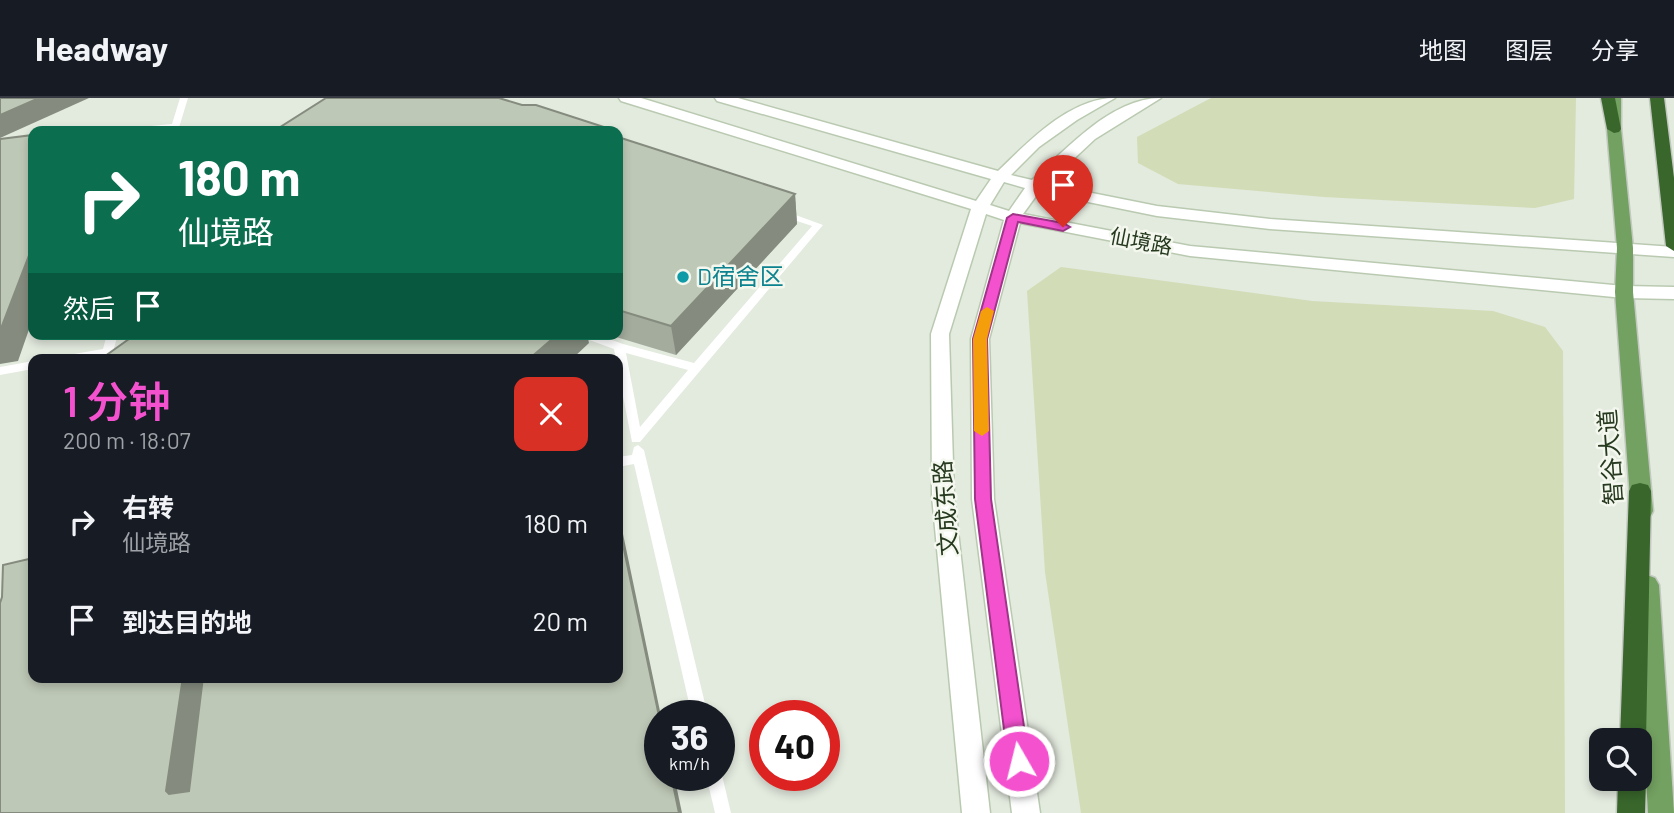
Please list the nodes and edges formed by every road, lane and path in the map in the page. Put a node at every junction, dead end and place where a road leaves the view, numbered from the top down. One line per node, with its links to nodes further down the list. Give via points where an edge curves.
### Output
1 (184, 98): 9 (lane)
2 (626, 98): 13 (main road, 仙境路)
3 (722, 98): 11 (main road, 仙境路)
4 (1108, 98): 11 (main road, 文成东路, via 1034,144)
5 (1154, 98): 12 (main road, 文成东路, via 1090,136)
6 (1608, 98): 10 (highway)
7 (1614, 98): 10 (main road, 智谷大道)
8 (1657, 98): 16 (highway)
9 (176, 126)
10 (1614, 129): 17 (main road, 智谷大道)
11 (1000, 177): 12 (main road, 仙境路); 13 (main road, 文成东路)
12 (1035, 186): 15 (main road, 文成东路); 17 (main road, 仙境路, via 1157,211 1270,223)
13 (979, 207): 15 (main road, 仙境路); 37 (main road, 文成东路, via 940,334 943,496)
14 (775, 210): 25 (lane, via 818,225)
15 (1013, 218): 19 (main road, 仙境路, via 1190,251); 38 (main road, 文成东路, via 980,339 982,486)
16 (1674, 246)
17 (1625, 248): 18 (main road, 仙境路); 19 (main road, 智谷大道)
18 (1674, 252)
19 (1625, 292): 20 (main road, 仙境路); 31 (main road, 智谷大道)
20 (1674, 293)
21 (601, 340): 22 (lane)
22 (619, 347): 23 (lane); 25 (lane)
23 (620, 354)
24 (28, 366): 27 (lane)
25 (696, 368): 28 (lane)
26 (623, 369): 28 (lane)
27 (0, 371)
28 (636, 439): 29 (lane)
29 (639, 458): 30 (lane); 32 (lane)
30 (623, 461)
31 (1640, 491): 33 (highway); 40 (main road, 智谷大道)
32 (696, 700)
33 (1633, 728)
34 (718, 791): 36 (lane)
35 (1632, 791): 39 (highway)
36 (723, 813)
37 (976, 813)
38 (1026, 813)
39 (1631, 813)
40 (1662, 813)

